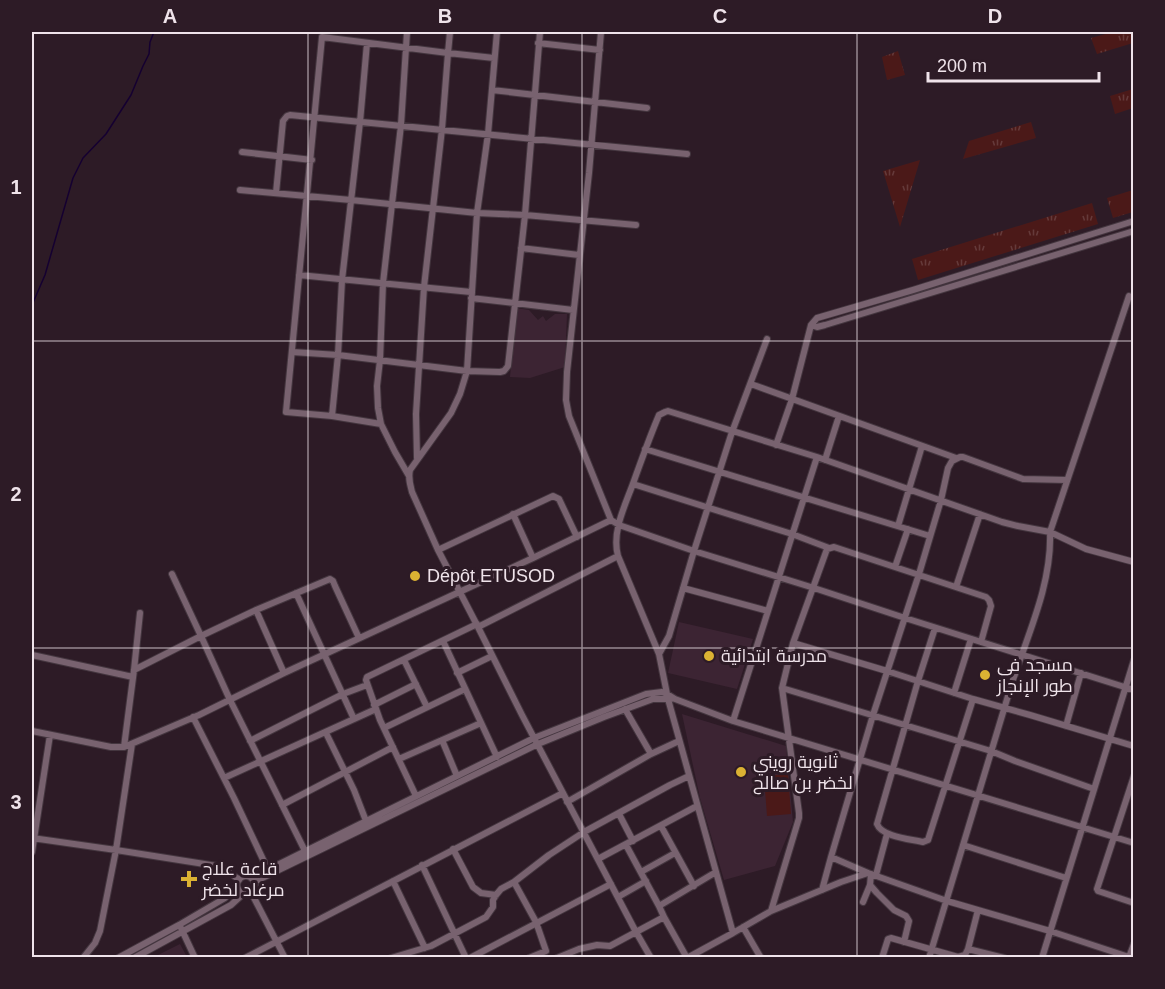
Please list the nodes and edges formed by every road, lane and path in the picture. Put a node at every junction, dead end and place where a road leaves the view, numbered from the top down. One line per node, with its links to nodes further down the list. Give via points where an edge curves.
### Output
1 (408, 32): 8 (street)
2 (450, 32): 10 (street)
3 (497, 32): 11 (street)
4 (540, 32): 7 (street)
5 (601, 32): 9 (street)
6 (367, 43): 8 (street); 16 (street, via 322,37); 17 (street)
7 (538, 43): 9 (street); 13 (street)
8 (406, 47): 10 (street); 18 (street)
9 (600, 50): 14 (street)
10 (448, 53): 11 (street); 19 (street)
11 (494, 58): 12 (street)
12 (492, 90): 13 (street); 20 (street)
13 (536, 94): 14 (street); 21 (street)
14 (595, 101): 15 (street); 22 (street)
15 (647, 108)
16 (315, 117): 17 (street); 25 (street, via 284,118); 26 (street)
17 (360, 122): 18 (street); 30 (street)
18 (400, 125): 19 (street); 31 (street)
19 (442, 129): 20 (street); 32 (street)
20 (488, 134): 21 (street); 33 (street)
21 (532, 138): 22 (street); 34 (street)
22 (591, 144): 24 (street); 35 (street)
23 (242, 152): 25 (street)
24 (687, 154)
25 (279, 157): 26 (street); 28 (street)
26 (312, 160): 29 (street)
27 (240, 190): 28 (street)
28 (276, 193): 29 (street)
29 (308, 196): 30 (street); 41 (street)
30 (351, 200): 31 (street); 42 (street)
31 (392, 204): 32 (street); 43 (street)
32 (432, 209): 33 (street); 44 (street)
33 (477, 213): 34 (street); 45 (street)
34 (525, 215): 35 (street); 39 (street)
35 (583, 220): 37 (street); 40 (street)
36 (1134, 220): 49 (street, via 820,316)
37 (636, 225)
38 (1134, 231): 49 (street, via 822,326)
39 (521, 248): 40 (street); 47 (street)
40 (579, 255): 48 (street)
41 (299, 275): 42 (street); 51 (street)
42 (342, 280): 43 (street); 52 (street)
43 (383, 283): 44 (street); 53 (street)
44 (424, 287): 45 (street); 54 (street)
45 (471, 295): 47 (street); 55 (street)
46 (1129, 296): 71 (street)
47 (514, 303): 48 (street); 55 (street, via 508,366 500,372)
48 (573, 310): 79 (street, via 566,400)
49 (811, 325): 57 (street)
50 (767, 339): 56 (street)
51 (292, 352): 52 (street); 58 (street, via 286,412)
52 (338, 355): 53 (street); 58 (street)
53 (380, 360): 54 (street); 60 (street)
54 (420, 365): 55 (street); 67 (street)
55 (467, 371): 67 (street, via 451,413)
56 (751, 384): 57 (street); 61 (street)
57 (792, 399): 59 (street); 62 (street)
58 (332, 416): 60 (street)
59 (839, 416): 63 (street); 68 (street)
60 (381, 424): 70 (street)
61 (732, 432): 62 (street); 64 (street, via 668,411 659,415); 69 (street)
62 (776, 445): 65 (street)
63 (922, 446): 66 (street); 73 (street)
64 (645, 448): 69 (street); 72 (street)
65 (817, 457): 68 (street); 74 (street)
66 (956, 458): 71 (street, via 963,457 1023,479); 75 (street, via 948,468)
67 (417, 459): 70 (street)
68 (825, 460): 73 (street)
69 (720, 471): 74 (street); 76 (street)
70 (409, 476): 88 (street, via 412,492)
71 (1067, 480): 83 (street)
72 (633, 484): 76 (street); 80 (street)
73 (910, 489): 75 (street); 81 (street)
74 (804, 497): 81 (street); 84 (street)
75 (941, 500): 78 (street); 85 (street)
76 (708, 508): 84 (street); 89 (street)
77 (513, 514): 86 (street, via 556,497); 88 (street); 91 (street)
78 (981, 514): 83 (street); 97 (street)
79 (611, 520): 80 (street); 86 (street)
80 (619, 525): 89 (street); 90 (street)
81 (898, 526): 82 (street)
82 (908, 529): 85 (street); 93 (street)
83 (1050, 532): 92 (street, via 1086,549); 115 (street, via 1043,589)
84 (792, 534): 87 (street); 96 (street)
85 (930, 536): 95 (street)
86 (577, 537): 91 (street)
87 (829, 548): 93 (street); 99 (street)
88 (438, 550): 100 (street)
89 (694, 551): 96 (street); 98 (street)
90 (618, 556): 106 (street); 114 (street)
91 (533, 558): 100 (street)
92 (1134, 562)
93 (895, 567): 95 (street)
94 (172, 574): 108 (street)
95 (919, 574): 97 (street); 105 (street)
96 (779, 577): 99 (street); 103 (street)
97 (956, 587): 112 (street, via 986,597 991,603)
98 (683, 588): 103 (street); 114 (street, via 669,636)
99 (814, 588): 105 (street); 113 (street)
100 (460, 592): 106 (street); 109 (street)
101 (296, 593): 102 (street); 109 (street, via 331,580); 117 (street)
102 (256, 610): 108 (street); 123 (street)
103 (768, 611): 144 (street)
104 (140, 613): 122 (street)
105 (904, 618): 107 (street); 121 (street)
106 (477, 625): 111 (street); 118 (street)
107 (935, 628): 110 (street); 126 (street)
108 (201, 636): 122 (street); 137 (street)
109 (359, 638): 117 (street)
110 (971, 639): 112 (street); 133 (street)
111 (442, 641): 119 (street); 124 (street)
112 (981, 642): 115 (street)
113 (793, 643): 121 (street); 130 (street)
114 (659, 654): 135 (street)
115 (1021, 654): 125 (street); 141 (street)
116 (32, 655): 122 (street)
117 (325, 655): 123 (street); 134 (street)
118 (492, 656): 124 (street); 156 (street)
119 (404, 660): 127 (street); 128 (street, via 367,677)
120 (1134, 660): 129 (street)
121 (887, 671): 126 (street); 142 (street)
122 (134, 673): 161 (street)
123 (284, 673): 137 (street)
124 (457, 673): 131 (street)
125 (1081, 673): 129 (street); 147 (street)
126 (918, 681): 133 (street); 146 (street)
127 (416, 684): 138 (street); 139 (street)
128 (367, 685): 134 (street); 138 (street)
129 (1125, 687): 132 (street); 152 (street)
130 (782, 688): 142 (street); 153 (street)
131 (465, 689): 139 (street); 145 (street)
132 (1134, 690)
133 (954, 693): 136 (street)
134 (343, 694): 138 (street, via 354,719); 155 (street)
135 (670, 697): 140 (street); 144 (street); 156 (street, via 655,692 640,696); 157 (street)
136 (973, 699): 141 (street); 158 (street)
137 (230, 700): 143 (street); 155 (street)
138 (375, 707): 148 (street); 150 (street)
139 (427, 707): 148 (street)
140 (625, 709): 156 (street); 164 (street)
141 (1004, 709): 147 (street); 163 (street)
142 (873, 715): 146 (street); 167 (street)
143 (193, 717): 159 (street); 174 (street)
144 (733, 721): 153 (street)
145 (481, 723): 154 (street); 165 (street)
146 (906, 725): 158 (street); 169 (street)
147 (1066, 726): 152 (street)
148 (384, 728): 162 (street)
149 (32, 731): 151 (street)
150 (326, 733): 168 (street); 170 (street)
151 (50, 735): 161 (street); 190 (street)
152 (1109, 738): 160 (street); 176 (street)
153 (790, 739): 167 (street); 225 (street, via 799,818)
154 (442, 740): 166 (street); 171 (street)
155 (250, 741): 168 (street)
156 (536, 741): 165 (street); 177 (street); 208 (street)
157 (679, 741): 164 (street); 172 (street)
158 (959, 742): 163 (street); 175 (street)
159 (132, 744): 161 (street); 196 (street)
160 (1134, 746)
161 (124, 747)
162 (393, 747): 166 (street); 170 (street)
163 (991, 752): 176 (street); 179 (street)
164 (651, 754): 180 (street)
165 (496, 756): 171 (street)
166 (399, 759): 178 (street)
167 (859, 760): 169 (street); 200 (street)
168 (261, 762): 174 (street); 181 (street)
169 (892, 770): 175 (street); 188 (street, via 877,824)
170 (345, 772): 181 (street); 184 (street)
171 (457, 776): 178 (street)
172 (689, 776): 182 (street); 183 (street)
173 (1134, 776): 189 (street)
174 (224, 778): 203 (street)
175 (945, 786): 179 (street); 188 (street, via 927,841)
176 (1094, 789): 186 (street)
177 (563, 793): 180 (street); 195 (street)
178 (416, 796): 184 (street)
179 (978, 796): 186 (street); 194 (street)
180 (567, 802): 187 (street)
181 (282, 805): 197 (street)
182 (697, 806): 185 (street); 205 (street)
183 (619, 814): 187 (street); 191 (street)
184 (366, 821): 197 (street)
185 (661, 826): 191 (street); 199 (street)
186 (1082, 828): 189 (street); 207 (street)
187 (584, 832): 201 (street); 211 (street)
188 (887, 834): 206 (street)
189 (1113, 837): 192 (street); 222 (street, via 1098,890)
190 (32, 838): 196 (street); 198 (street)
191 (633, 841): 193 (street)
192 (1134, 843)
193 (626, 845): 201 (street); 204 (street)
194 (963, 845): 207 (street); 220 (street)
195 (453, 849): 202 (street); 218 (street, via 473,886)
196 (116, 850): 212 (street, via 217,866 226,869); 241 (street, via 100,931)
197 (305, 851): 203 (street)
198 (32, 852)
199 (675, 853): 204 (street); 215 (street)
200 (831, 857): 206 (street); 216 (street)
201 (598, 859): 213 (street)
202 (422, 866): 209 (street); 232 (street)
203 (268, 870): 208 (street)
204 (641, 872): 210 (street)
205 (716, 872): 215 (street); 233 (street)
206 (872, 874): 214 (street); 216 (street); 220 (street)
207 (1066, 878): 230 (street)
208 (253, 880): 212 (street, via 244,876); 217 (street, via 253,889)
209 (393, 881): 234 (street); 237 (street)
210 (646, 881): 219 (street); 223 (street)
211 (514, 882): 218 (street); 227 (street)
212 (238, 883): 217 (street, via 238,889); 229 (street, via 225,898)
213 (611, 884): 219 (street); 227 (street)
214 (870, 885): 221 (street); 235 (street, via 908,919)
215 (694, 886): 223 (street)
216 (822, 890): 225 (street)
217 (247, 892): 229 (street, via 231,905); 234 (street)
218 (496, 895): 232 (street, via 486,917)
219 (618, 897): 231 (street)
220 (946, 901): 224 (street); 239 (street)
221 (863, 902)
222 (1134, 903)
223 (659, 906): 226 (street)
224 (978, 910): 230 (street); 238 (street)
225 (771, 911): 228 (street)
226 (664, 917): 231 (street); 252 (street)
227 (536, 922): 240 (street); 248 (street)
228 (743, 927): 233 (street); 253 (street)
229 (181, 928): 242 (street); 243 (street); 244 (street)
230 (1050, 931): 257 (street); 258 (street)
231 (636, 932): 250 (street, via 610,946 597,945); 251 (street)
232 (455, 933): 237 (street); 248 (street)
233 (733, 933): 252 (street)
234 (276, 941): 245 (street); 246 (street)
235 (904, 942): 239 (street); 254 (street, via 889,938)
236 (1134, 944): 258 (street)
237 (425, 948): 247 (street)
238 (968, 949): 239 (street, via 961,957); 256 (street)
239 (932, 950): 255 (street)
240 (546, 951): 249 (street); 250 (street)
241 (83, 957)
242 (118, 957)
243 (134, 957)
244 (195, 957)
245 (245, 957)
246 (285, 957)
247 (391, 957)
248 (468, 957)
249 (529, 957)
250 (556, 957)
251 (651, 957)
252 (687, 957)
253 (761, 957)
254 (882, 957)
255 (929, 957)
256 (1004, 957)
257 (1042, 957)
258 (1130, 957)

